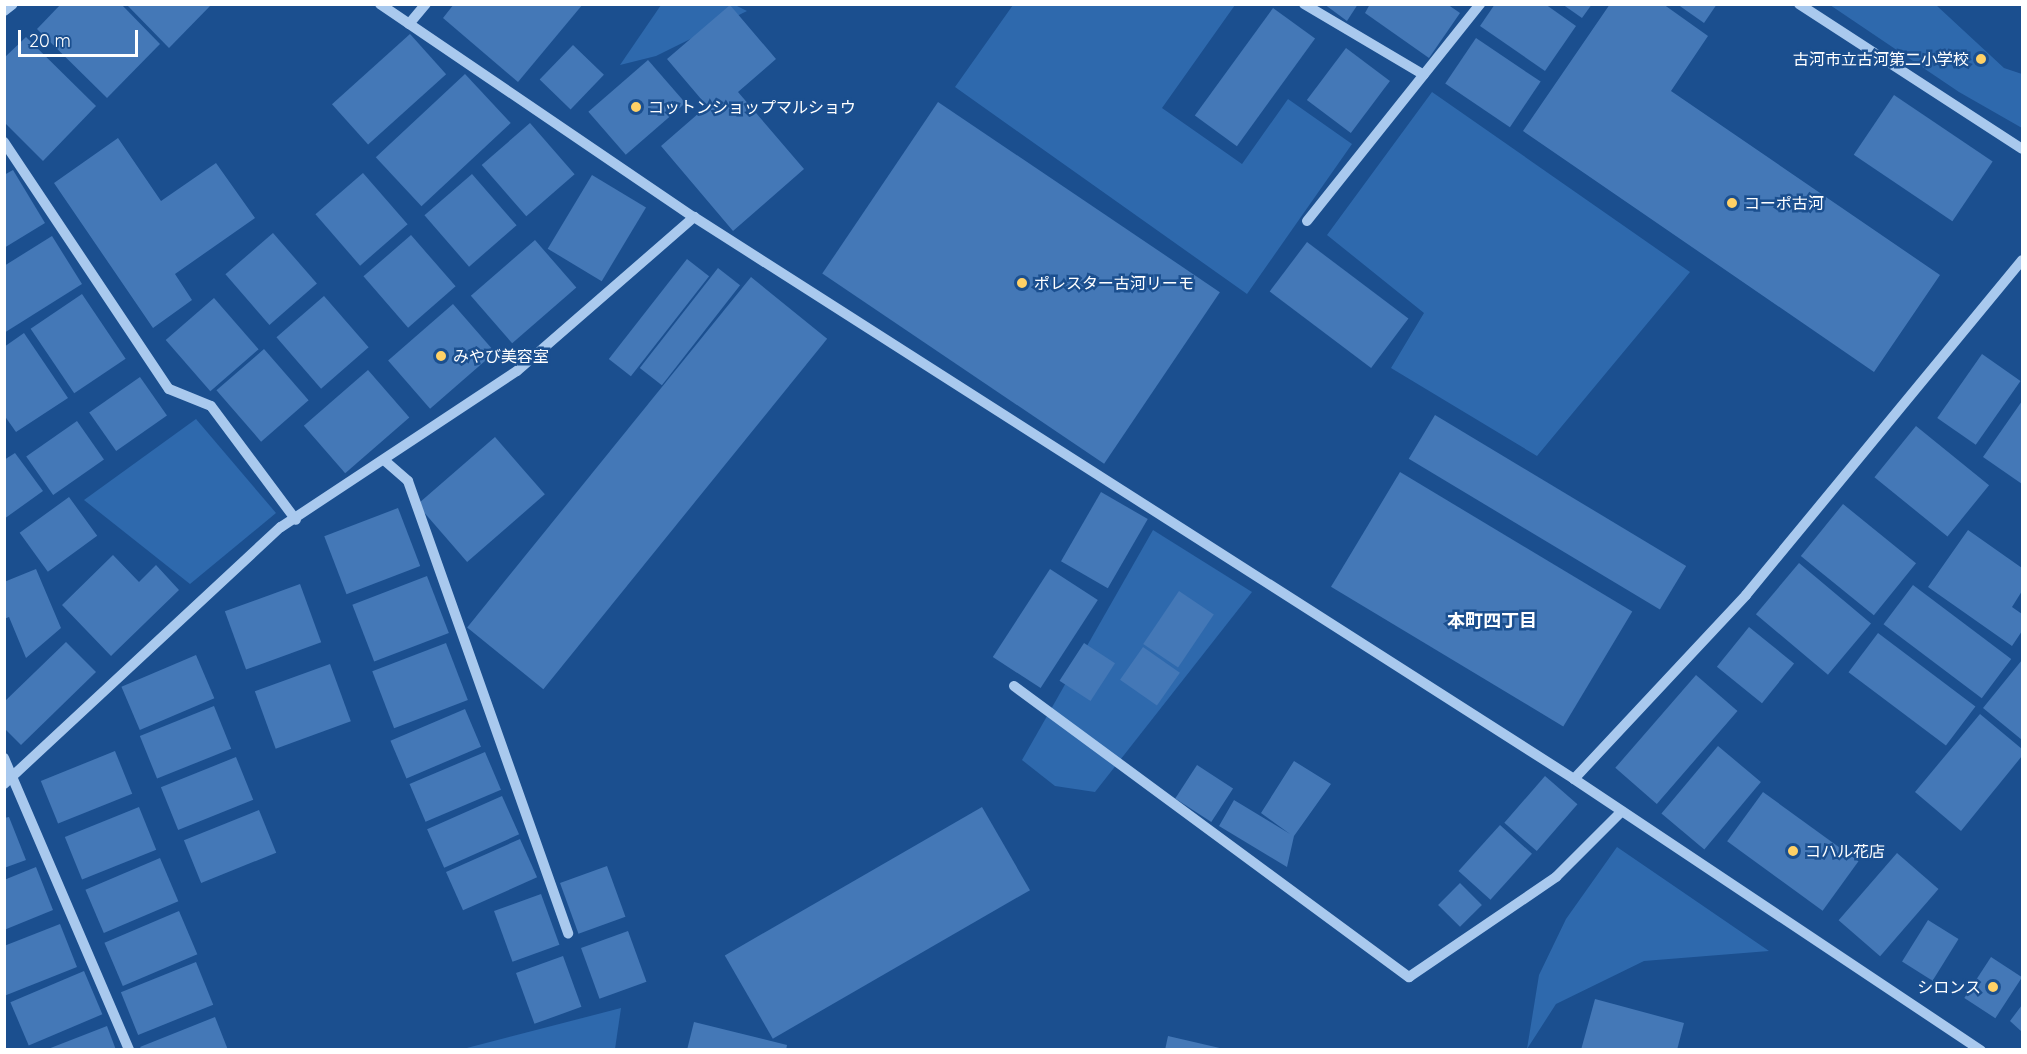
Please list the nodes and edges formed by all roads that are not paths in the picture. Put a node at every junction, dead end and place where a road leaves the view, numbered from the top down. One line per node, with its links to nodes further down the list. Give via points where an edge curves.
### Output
1 (13, 4): 7 (street)
2 (380, 4): 8 (street)
3 (426, 4): 8 (street)
4 (1304, 4): 9 (street)
5 (1480, 4): 9 (street)
6 (1799, 4): 11 (street)
7 (4, 11)
8 (409, 24): 12 (street)
9 (1424, 75): 13 (street)
10 (4, 142): 16 (street, via 169,389 211,406)
11 (2022, 149)
12 (694, 217): 15 (street, via 517,371); 19 (street)
13 (1308, 221)
14 (2022, 260): 19 (street, via 1746,595)
15 (384, 460): 16 (street); 22 (street, via 408,481)
16 (296, 519): 20 (street, via 282,527 159,637)
17 (1014, 686): 21 (street, via 1409,977 1556,878)
18 (4, 758): 20 (street)
19 (1574, 779): 21 (street)
20 (9, 781): 23 (street)
21 (1622, 811): 24 (street)
22 (568, 934)
23 (129, 1050)
24 (1981, 1050)

